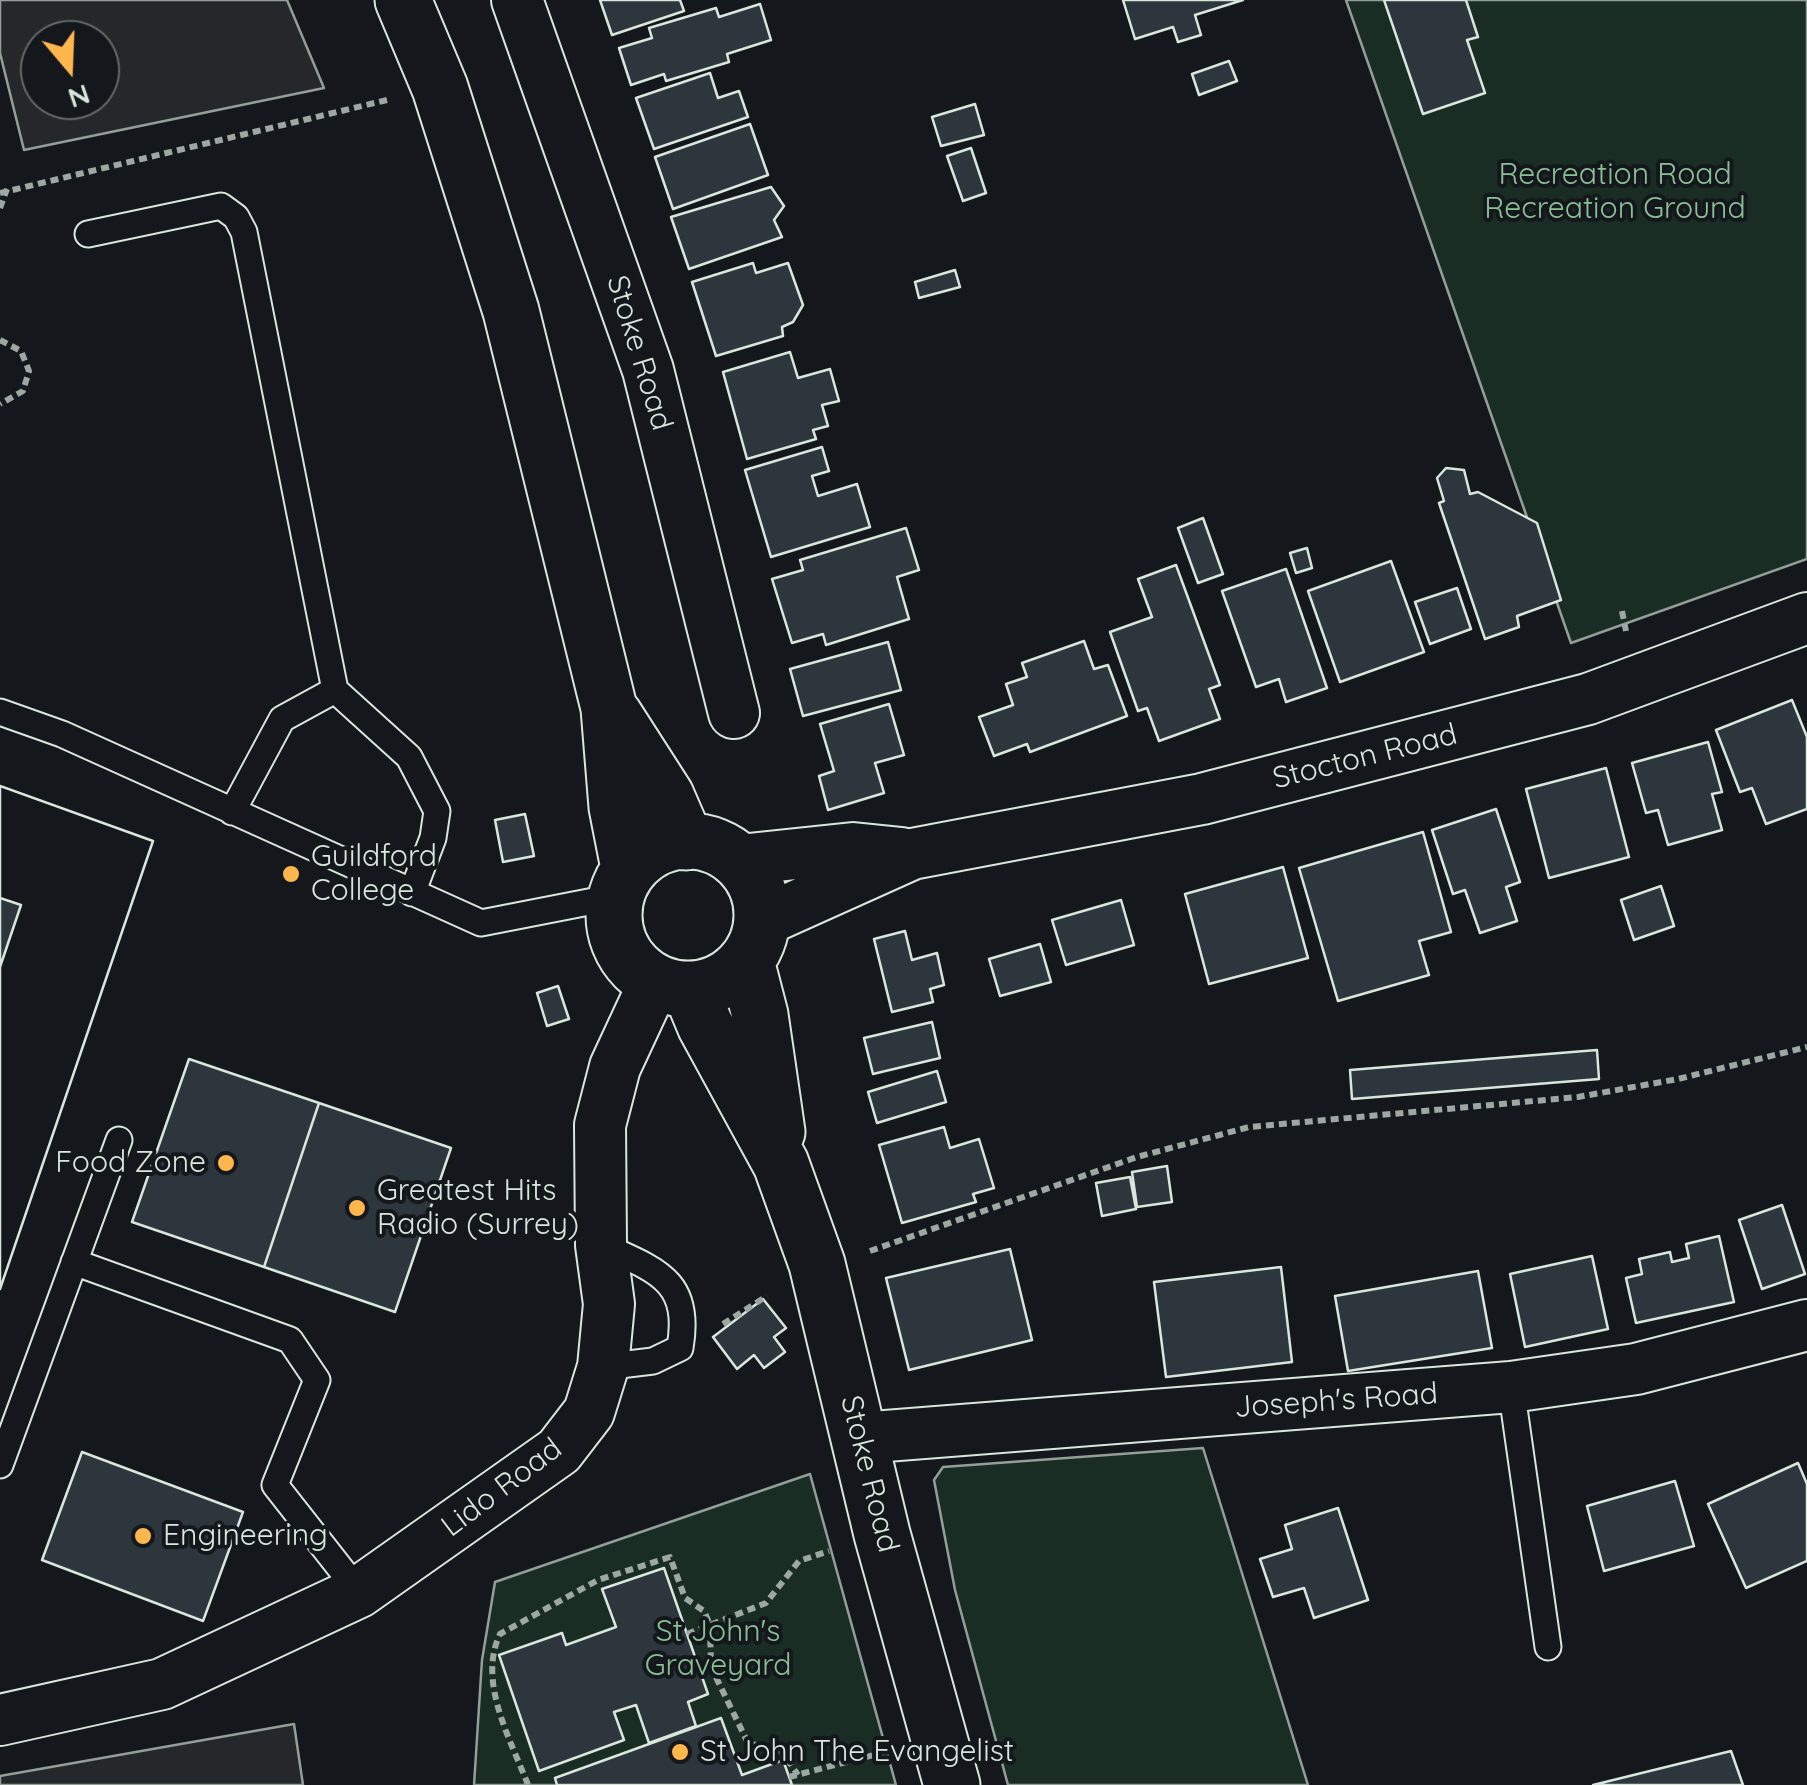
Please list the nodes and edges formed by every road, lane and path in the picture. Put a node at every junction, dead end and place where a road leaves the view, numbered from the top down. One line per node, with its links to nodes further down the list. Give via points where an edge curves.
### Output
1 (403, 0): 3 (main road, Stoke Road)
2 (518, 0): 13 (street, Stoke Road, via 648,370)
3 (440, 88): 4 (path); 11 (main road, Stoke Road, via 511,311)
4 (4, 190): 5 (path)
5 (0, 208)
6 (88, 234): 10 (lane, via 221,206 236,217)
7 (0, 340): 8 (path, via 22,351 29,371 23,391)
8 (0, 404)
9 (1807, 618): 16 (street, Stocton Road, via 1588,699 1202,799)
10 (335, 690): 14 (lane, via 282,718); 19 (lane, via 409,757 437,811 434,838)
11 (609, 708): 15 (main road, Stoke Road, via 666,796); 18 (main road, Stoke Road)
12 (0, 712): 14 (lane)
13 (734, 713)
14 (232, 812): 19 (lane)
15 (686, 842): 17 (main road, via 719,846); 18 (main road, via 648,852)
16 (912, 854): 17 (street, Stocton Road, via 852,848); 20 (street, Stocton Road)
17 (739, 860): 20 (main road, Stoke Road, via 755,878)
18 (623, 878): 19 (lane, via 599,900 481,923); 21 (main road, Stoke Road, via 614,930 621,949 633,966)
19 (412, 893)
20 (754, 941): 21 (main road, via 723,981); 24 (main road, Stoke Road)
21 (672, 985): 24 (main road, Stoke Road, via 705,1025); 25 (street, Lido Road, via 616,1068 600,1125)
22 (1807, 1047): 27 (path, via 1578,1096 1249,1127 1137,1157)
23 (119, 1140): 26 (lane)
24 (782, 1164): 27 (main road, Stoke Road)
25 (601, 1246): 29 (lane, via 673,1286 685,1323); 30 (street, Lido Road, via 609,1304)
26 (74, 1262): 33 (lane); 35 (lane, via 290,1340 317,1380 275,1485)
27 (818, 1270): 29 (path); 32 (main road, Stoke Road)
28 (1807, 1325): 31 (street, Joseph's Road, via 1636,1369)
29 (680, 1348): 30 (lane, via 653,1361)
30 (603, 1367): 35 (street, Lido Road, via 590,1412 559,1451)
31 (1511, 1387): 32 (street, Joseph's Road); 38 (lane)
32 (860, 1438): 34 (main road, Stoke Road)
33 (0, 1465)
34 (882, 1534): 36 (path, via 799,1561 766,1602); 40 (main road, Stoke Road)
35 (359, 1592): 39 (street, Lido Road, via 162,1684)
36 (710, 1625): 37 (path); 41 (path, via 711,1666 748,1743 782,1752); 43 (path, via 704,1610 685,1598 670,1558 598,1580 500,1634 492,1650 494,1694)
37 (687, 1634)
38 (1548, 1647)
39 (0, 1720)
40 (946, 1761): 41 (path)
41 (798, 1775): 42 (path)
42 (789, 1777)
43 (528, 1785)

